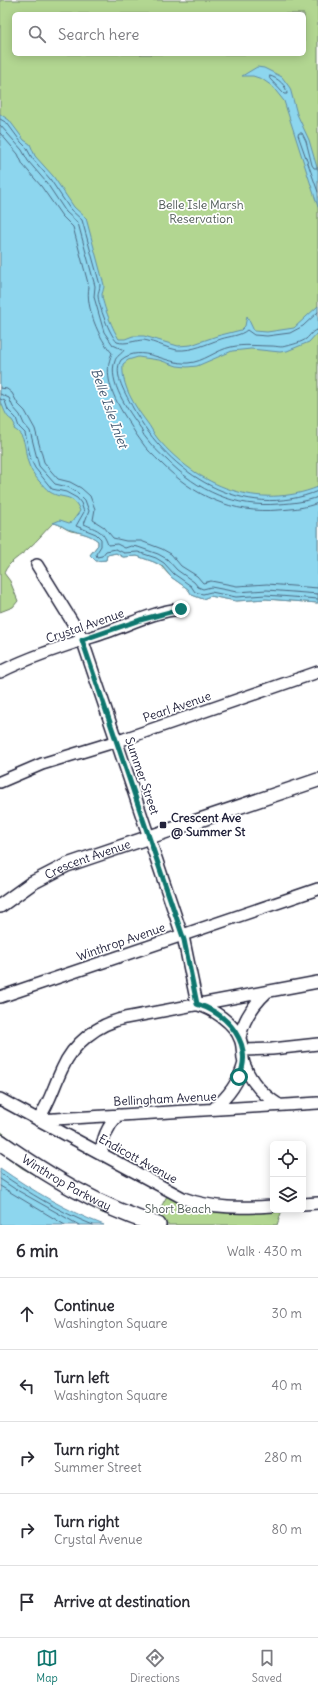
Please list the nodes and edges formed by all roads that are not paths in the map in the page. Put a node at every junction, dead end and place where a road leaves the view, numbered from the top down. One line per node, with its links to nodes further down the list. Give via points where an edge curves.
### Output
1 (37, 565): 3 (street, Summer Street)
2 (181, 609): 3 (street, Crystal Avenue)
3 (82, 640): 4 (street, Crystal Avenue); 6 (street, Summer Street)
4 (0, 672)
5 (318, 672): 6 (street, Pearl Avenue)
6 (116, 741): 8 (street, Pearl Avenue, via 42,764); 9 (street, Summer Street)
7 (318, 780): 9 (street, Crescent Avenue)
8 (0, 782)
9 (149, 837): 11 (street, Crescent Avenue, via 54,870 26,886); 12 (street, Summer Street)
10 (318, 888): 12 (street, Winthrop Avenue)
11 (0, 906)
12 (182, 935): 15 (street, Winthrop Avenue); 16 (street, Summer Street)
13 (318, 982): 14 (street)
14 (268, 991): 16 (street); 17 (street, via 247,1017)
15 (0, 997)
16 (197, 1004): 17 (street, via 216,1013); 26 (street, via 120,1019 91,1034 67,1058)
17 (240, 1038): 19 (street)
18 (318, 1044): 19 (street)
19 (243, 1050): 20 (street)
20 (244, 1063): 23 (street, via 256,1085); 24 (street, via 234,1086)
21 (0, 1099): 26 (street, Endicott Avenue)
22 (318, 1103): 23 (street, Bellingham Avenue)
23 (279, 1105): 24 (street, Bellingham Avenue)
24 (213, 1109): 25 (street, Bellingham Avenue)
25 (118, 1115): 26 (street, Bellingham Avenue); 28 (street, via 102,1144)
26 (38, 1120): 28 (street, Endicott Avenue)
27 (0, 1142): 32 (main road, Winthrop Parkway, via 89,1197)
28 (102, 1155): 31 (street, Endicott Avenue, via 172,1193 195,1202 226,1208)
29 (318, 1203): 30 (street)
30 (306, 1204)
31 (270, 1206)
32 (158, 1225)

